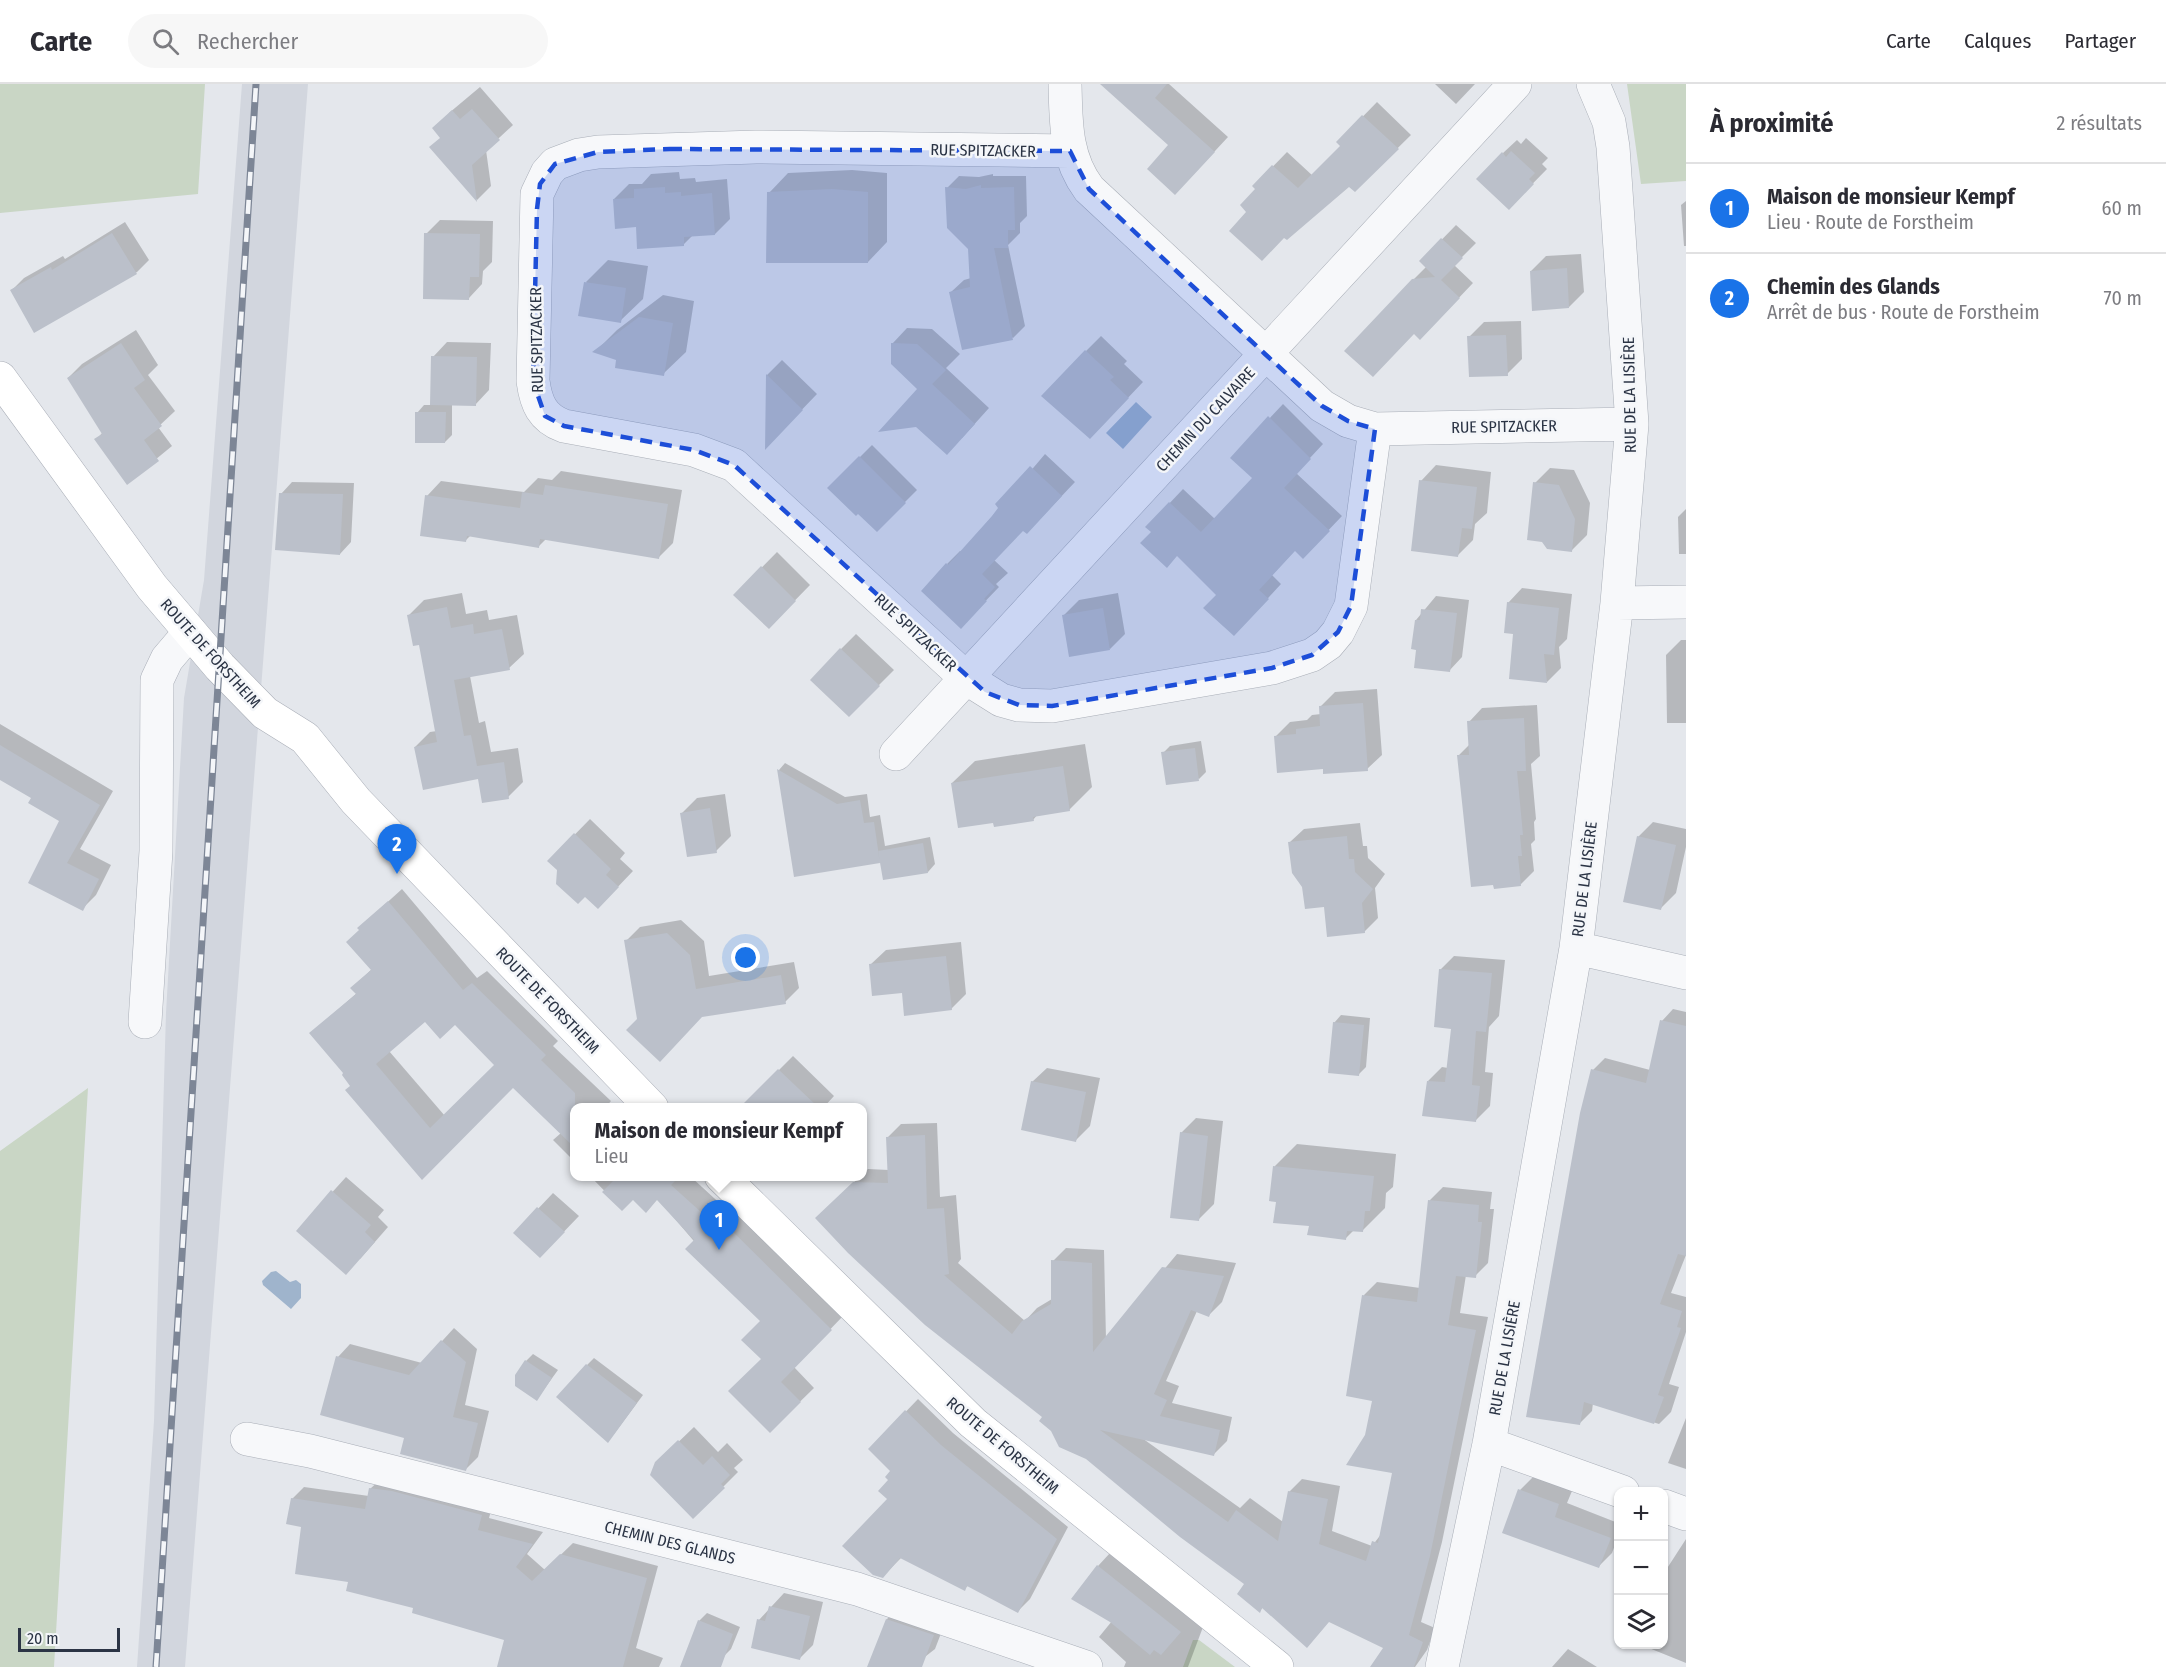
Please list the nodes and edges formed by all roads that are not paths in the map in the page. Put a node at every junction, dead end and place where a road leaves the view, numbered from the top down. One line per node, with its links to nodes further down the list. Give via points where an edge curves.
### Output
1 (1065, 84): 4 (street)
2 (1515, 84): 5 (street, CHEMIN DU CALVAIRE)
3 (1593, 84): 7 (street, RUE DE LA LISIÈRE, via 1609,122 1613,147)
4 (1070, 151): 5 (street, RUE SPITZACKER, via 1089,189); 12 (street, RUE SPITZACKER, via 756,147 598,152 555,164 543,178 537,194 533,381 539,408 545,416 564,426 694,450 734,465)
5 (1265, 354): 8 (street, RUE SPITZACKER, via 1322,405 1348,421); 12 (street, CHEMIN DU CALVAIRE)
6 (0, 378): 11 (street, ROUTE DE FORSTHEIM, via 110,531)
7 (1632, 424): 8 (street, RUE SPITZACKER); 10 (street, RUE DE LA LISIÈRE)
8 (1375, 429): 12 (street, RUE SPITZACKER, via 1351,606 1338,632 1312,655 1272,668 1052,706 1001,700)
9 (1686, 602): 10 (street)
10 (1617, 603): 14 (street, RUE DE LA LISIÈRE)
11 (189, 632): 16 (street, via 167,659 157,680 156,851); 17 (street, ROUTE DE FORSTHEIM, via 265,713 305,738 356,801)
12 (966, 678): 13 (street, CHEMIN DU CALVAIRE)
13 (896, 754)
14 (1576, 948): 15 (street); 20 (street, RUE DE LA LISIÈRE)
15 (1686, 973)
16 (145, 1022)
17 (648, 1103)
18 (726, 1181): 25 (street, ROUTE DE FORSTHEIM, via 973,1423)
19 (247, 1439): 24 (street, CHEMIN DES GLANDS, via 310,1451 857,1589)
20 (1489, 1444): 21 (street); 26 (street, RUE DE LA LISIÈRE)
21 (1614, 1488)
22 (1668, 1507): 23 (street)
23 (1686, 1514)
24 (1086, 1667)
25 (1277, 1667)
26 (1443, 1667)

